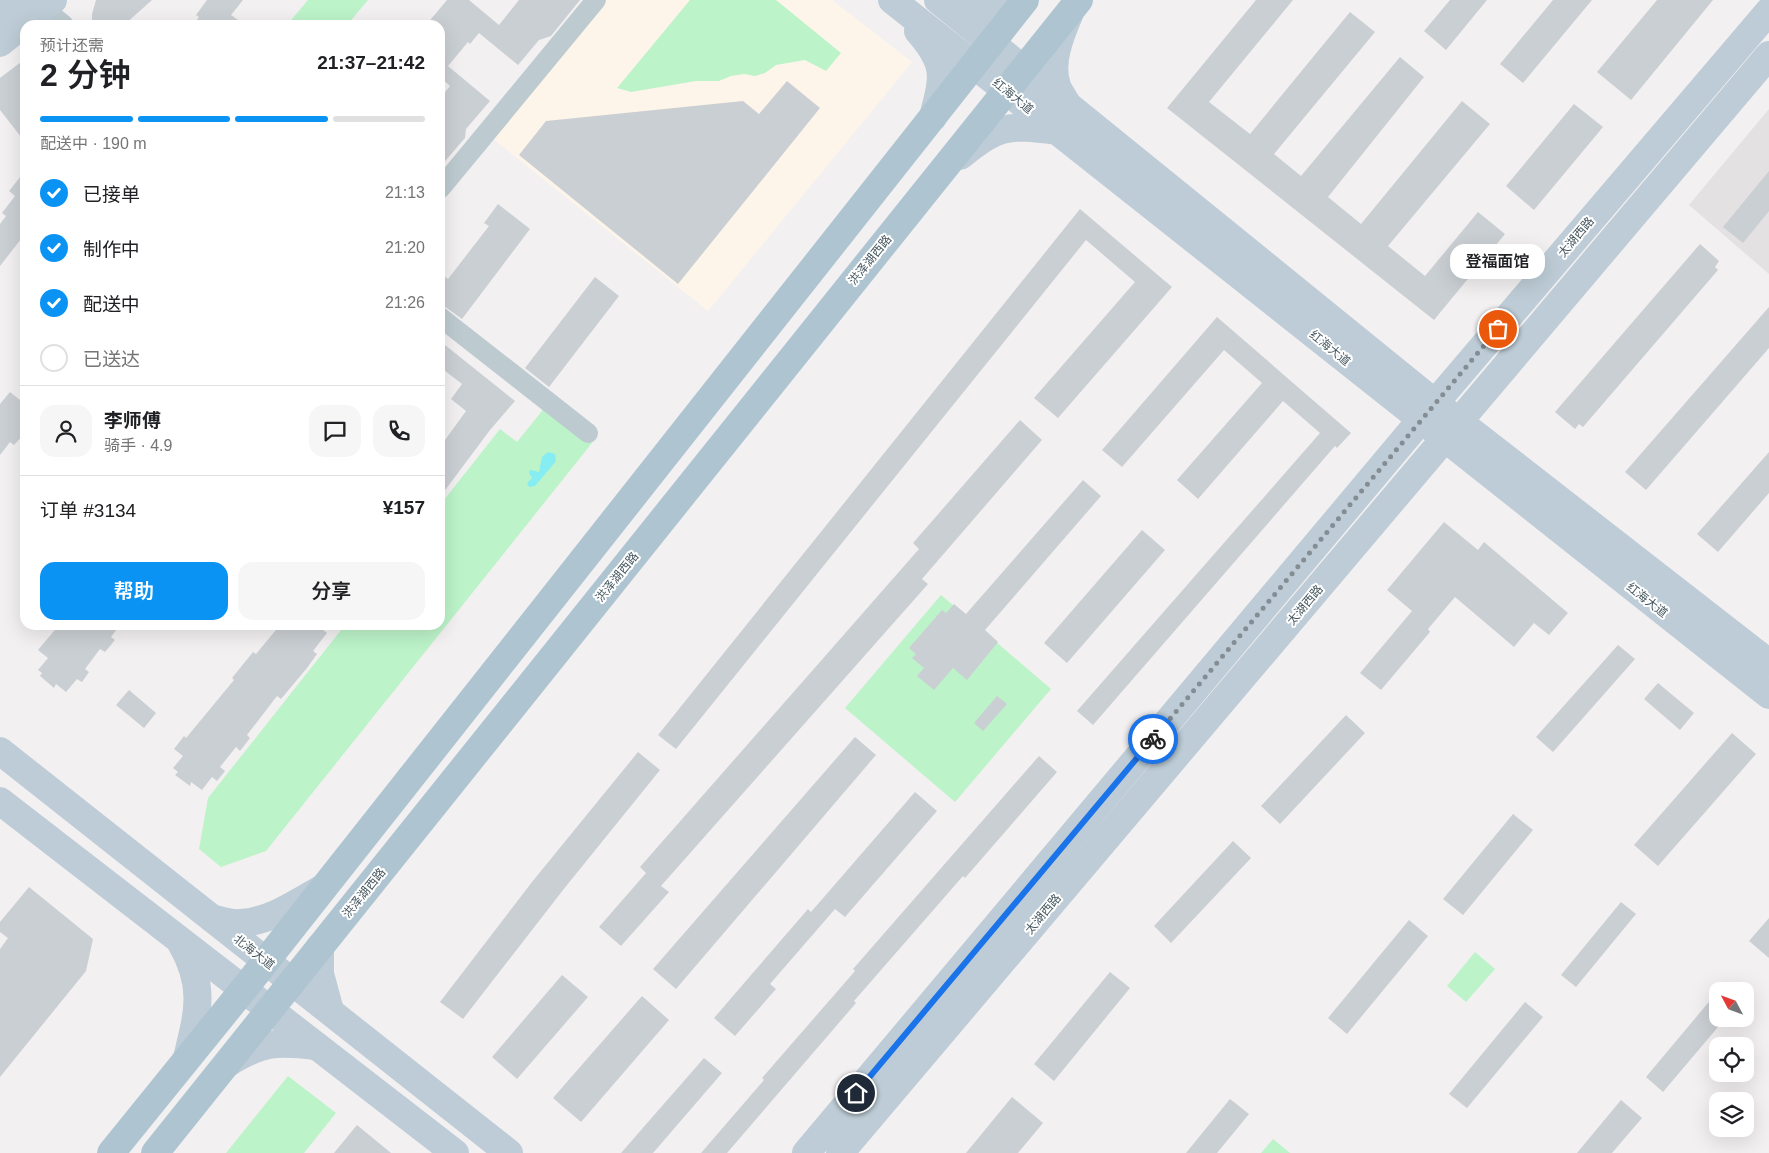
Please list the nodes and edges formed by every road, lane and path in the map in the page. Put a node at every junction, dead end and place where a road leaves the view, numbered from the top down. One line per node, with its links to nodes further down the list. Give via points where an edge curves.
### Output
1 (596, 0): 24 (street)
2 (891, 0): 16 (street, 红海大道); 20 (street, via 938,57 941,87)
3 (939, 0): 4 (street, via 974,14 993,10); 13 (street, 红海大道)
4 (1010, 0)
5 (1025, 0): 13 (main road)
6 (37, 2): 9 (street); 10 (street); 11 (street)
7 (1075, 5): 17 (main road, 洪泽湖西路); 19 (street, via 1058,41 1056,56 1057,86)
8 (1769, 11): 27 (street, 太湖西路)
9 (0, 18)
10 (21, 20)
11 (58, 20)
12 (20, 21): 14 (street)
13 (992, 42): 16 (main road); 17 (street, 红海大道)
14 (0, 43)
15 (1769, 55): 28 (street, 太湖西路)
16 (974, 64): 18 (street, 红海大道); 20 (main road)
17 (1024, 68): 18 (main road, 洪泽湖西路); 19 (street, 红海大道)
18 (1006, 90): 21 (street, 红海大道); 23 (main road, 洪泽湖西路)
19 (1067, 104): 27 (street, 红海大道)
20 (933, 117): 22 (main road)
21 (1058, 131): 23 (street, via 1015,127 1001,130 985,136); 27 (street, 红海大道)
22 (895, 164): 25 (main road, via 909,162 918,166 927,180); 34 (main road)
23 (943, 169): 25 (main road, 洪泽湖西路)
24 (445, 183)
25 (925, 191): 36 (main road, 洪泽湖西路)
26 (445, 321): 29 (street)
27 (1428, 412): 28 (street, 红海大道); 58 (street, 太湖西路)
28 (1453, 431): 30 (street, 红海大道); 31 (street, 红海大道); 59 (street, 太湖西路)
29 (588, 433)
30 (1769, 663)
31 (1769, 695)
32 (0, 751): 35 (street, 北海大道)
33 (0, 801): 38 (street)
34 (344, 860): 36 (main road, via 344,871 357,883); 37 (main road)
35 (148, 868): 38 (street, via 151,882 148,892 140,898); 39 (street, 北海大道)
36 (375, 879): 41 (main road, 洪泽湖西路)
37 (322, 889): 39 (street, via 284,911 262,919 239,923); 42 (main road)
38 (125, 898): 40 (street)
39 (213, 919): 42 (street, 北海大道)
40 (179, 940): 44 (street); 48 (street, via 192,962 198,1000 196,1024)
41 (320, 947): 43 (main road, 洪泽湖西路); 46 (street, via 320,974)
42 (265, 960): 43 (street, 北海大道); 44 (main road)
43 (293, 982): 45 (main road, 洪泽湖西路); 46 (street, 北海大道)
44 (243, 990): 45 (street); 48 (main road)
45 (270, 1011): 47 (street); 50 (main road, 洪泽湖西路)
46 (330, 1011): 49 (street, 北海大道)
47 (316, 1046): 50 (street, via 272,1043 245,1052); 52 (street)
48 (187, 1058): 51 (main road)
49 (393, 1061): 52 (street); 57 (street, 北海大道)
50 (228, 1063): 53 (main road, 洪泽湖西路)
51 (170, 1080): 53 (main road, via 188,1082 194,1092); 54 (main road)
52 (372, 1090): 56 (street)
53 (194, 1104): 55 (main road, 洪泽湖西路)
54 (111, 1153)
55 (155, 1153)
56 (455, 1153)
57 (509, 1153)
58 (806, 1153)
59 (840, 1153)

